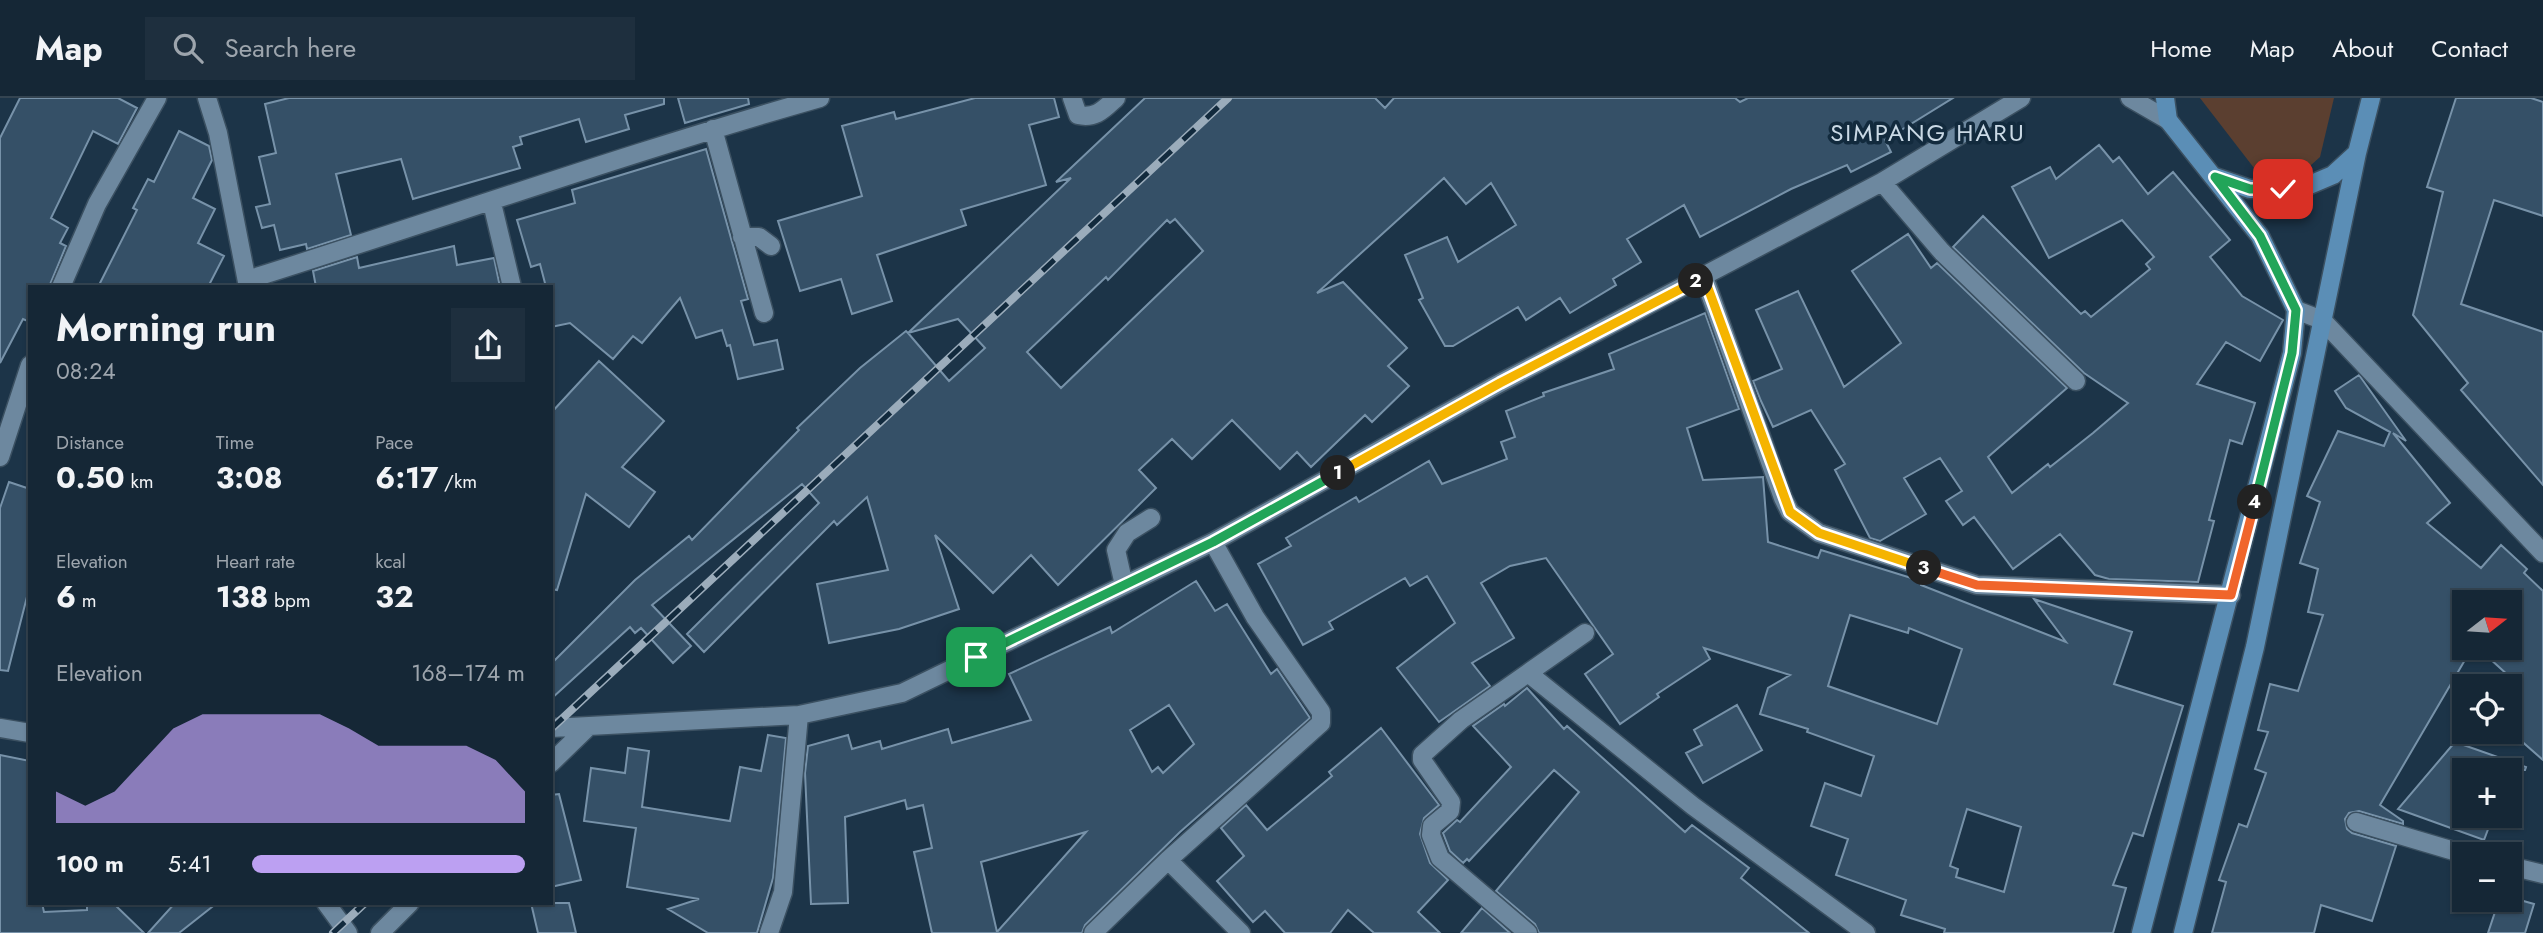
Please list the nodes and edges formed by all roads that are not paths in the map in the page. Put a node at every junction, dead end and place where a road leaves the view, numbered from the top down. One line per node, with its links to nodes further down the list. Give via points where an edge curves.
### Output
1 (157, 98): 20 (street, via 97,204)
2 (207, 98): 19 (street)
3 (820, 98): 11 (street)
4 (1072, 98): 5 (street, via 1078,115 1086,117 1096,115)
5 (1116, 98)
6 (2021, 98): 14 (street)
7 (2130, 98): 10 (street)
8 (2165, 98): 10 (main road)
9 (2371, 98): 12 (main road)
10 (2168, 120): 13 (main road)
11 (713, 129): 15 (street); 16 (street)
12 (2357, 153): 13 (main road, via 2333,175 2300,189 2250,189); 24 (main road)
13 (2215, 177): 22 (main road, via 2260,236)
14 (1882, 182): 18 (street); 26 (street, via 1942,252)
15 (492, 203): 19 (street); 21 (street)
16 (743, 237): 17 (street, via 759,237); 23 (street)
17 (771, 246)
18 (1704, 277): 29 (street, via 1500,383); 32 (street, via 1783,498 1790,512 1819,533 1977,585)
19 (247, 284)
20 (62, 285)
21 (512, 285)
22 (2296, 310): 24 (street); 32 (main road, via 2292,353)
23 (764, 313)
24 (2322, 320): 30 (street); 56 (main road, via 2255,647)
25 (28, 371): 27 (street)
26 (2076, 380)
27 (0, 457)
28 (1152, 518): 31 (street, via 1127,533 1116,550)
29 (1213, 542): 31 (street); 43 (street, via 1255,617 1318,706 1322,719)
30 (2543, 553)
31 (1124, 585): 35 (street, via 901,693)
32 (2231, 595): 55 (main road)
33 (1585, 633): 34 (street)
34 (1528, 673): 53 (street, via 1461,720 1422,755 1451,803 1450,811 1432,826 1430,835 1440,858); 54 (street, via 1693,806)
35 (799, 715): 36 (street); 50 (street, via 783,892)
36 (589, 726): 38 (street); 40 (street)
37 (0, 728): 39 (street)
38 (553, 728)
39 (28, 733)
40 (553, 762)
41 (2356, 822): 42 (street)
42 (2452, 850)
43 (1168, 860): 51 (street); 52 (street)
44 (2522, 869): 45 (street)
45 (2543, 874)
46 (327, 905): 48 (street)
47 (408, 905): 49 (street)
48 (348, 933)
49 (380, 933)
50 (769, 933)
51 (1093, 933)
52 (1241, 933)
53 (1528, 933)
54 (1866, 933)
55 (2141, 933)
56 (2183, 933)

